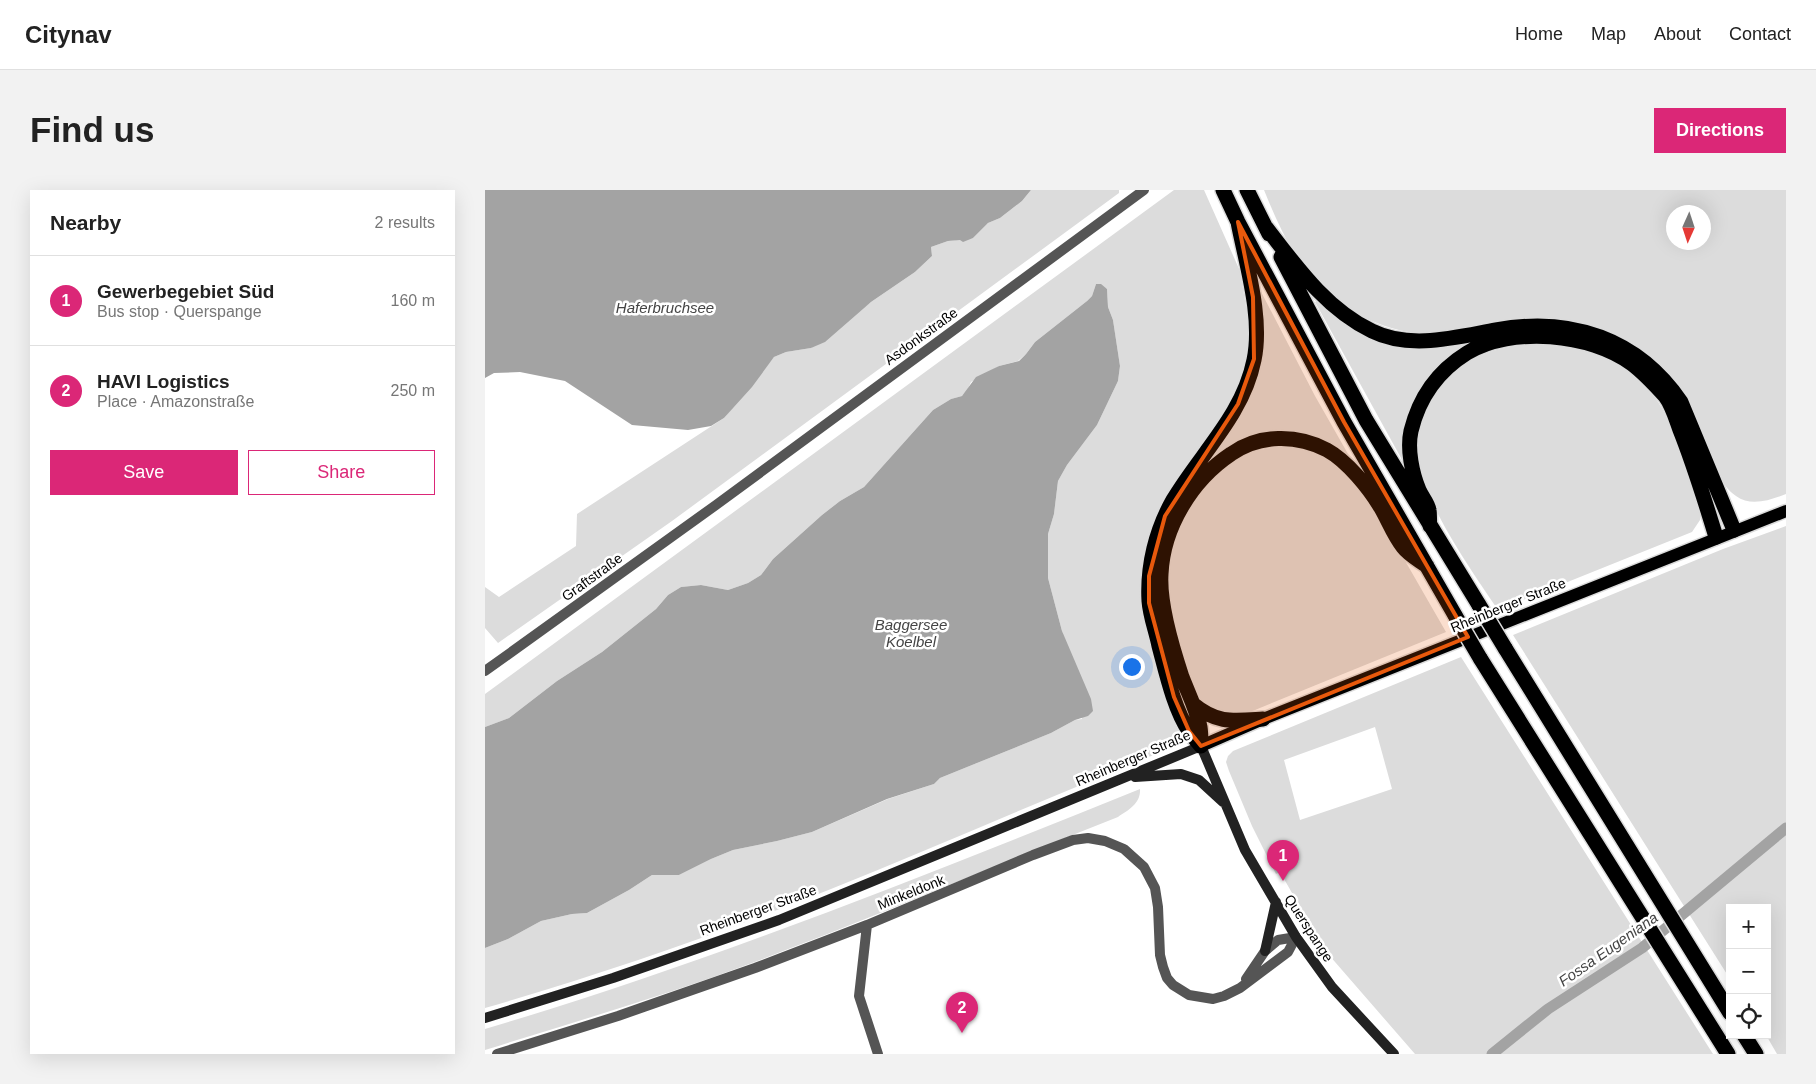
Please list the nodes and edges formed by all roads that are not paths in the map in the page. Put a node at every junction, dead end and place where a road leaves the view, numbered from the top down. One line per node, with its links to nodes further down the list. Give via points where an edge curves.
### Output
1 (1144, 190): 6 (street, Asdonkstraße)
2 (1223, 190): 4 (highway)
3 (1247, 190): 5 (highway)
4 (1238, 222): 11 (highway, via 1344,422); 15 (highway, via 1253,297 1256,333 1249,380 1223,430 1165,516 1157,534 1149,576 1149,603 1174,697 1189,731)
5 (1265, 226): 8 (highway, via 1366,420); 9 (highway, via 1323,297 1373,332 1399,339 1429,340 1531,325 1554,326 1614,342 1642,358 1681,402)
6 (716, 504): 12 (street, Graftstraße)
7 (1786, 510): 9 (main road, Rheinberger Straße)
8 (1430, 526): 10 (highway, via 1429,509 1412,465 1410,442 1419,407 1430,386 1467,353 1481,346 1540,336 1584,342 1607,351 1632,364 1667,398 1688,450); 23 (highway, bridge)
9 (1734, 530): 10 (main road, Rheinberger Straße)
10 (1716, 537): 14 (main road, Rheinberger Straße)
11 (1427, 566): 13 (highway, via 1404,548 1379,505 1361,482 1342,460 1328,451 1287,438 1263,440 1239,448 1221,460 1194,488 1168,535 1163,554 1163,602 1182,677); 29 (highway, bridge, via 1480,658)
12 (485, 671)
13 (1193, 704): 14 (highway, via 1217,719 1230,722); 15 (highway, via 1200,726)
14 (1263, 719): 15 (main road, Rheinberger Straße)
15 (1201, 746): 16 (main road, Rheinberger Straße); 17 (main road, Querspange)
16 (1127, 778): 17 (main road, via 1181,774 1199,780); 24 (main road, Rheinberger Straße, via 779,920 613,978)
17 (1226, 804): 18 (main road, Querspange, via 1245,850)
18 (1275, 902): 20 (main road, Querspange); 21 (main road)
19 (867, 925): 22 (street, Minkeldonk, via 1033,855 1073,840 1088,838 1124,849 1150,876 1158,907 1160,955 1167,978 1173,985 1189,995 1213,999); 26 (street, Minkeldonk, via 684,994); 27 (street, via 859,996)
20 (1296, 937): 21 (street, via 1278,940); 22 (street, Minkeldonk, via 1288,952); 28 (main road, Querspange, via 1332,987)
21 (1265, 951): 22 (street)
22 (1240, 988)
23 (1726, 1007)
24 (485, 1018)
25 (1747, 1039): 30 (highway)
26 (497, 1054)
27 (878, 1054)
28 (1394, 1054)
29 (1728, 1054)
30 (1756, 1054)

